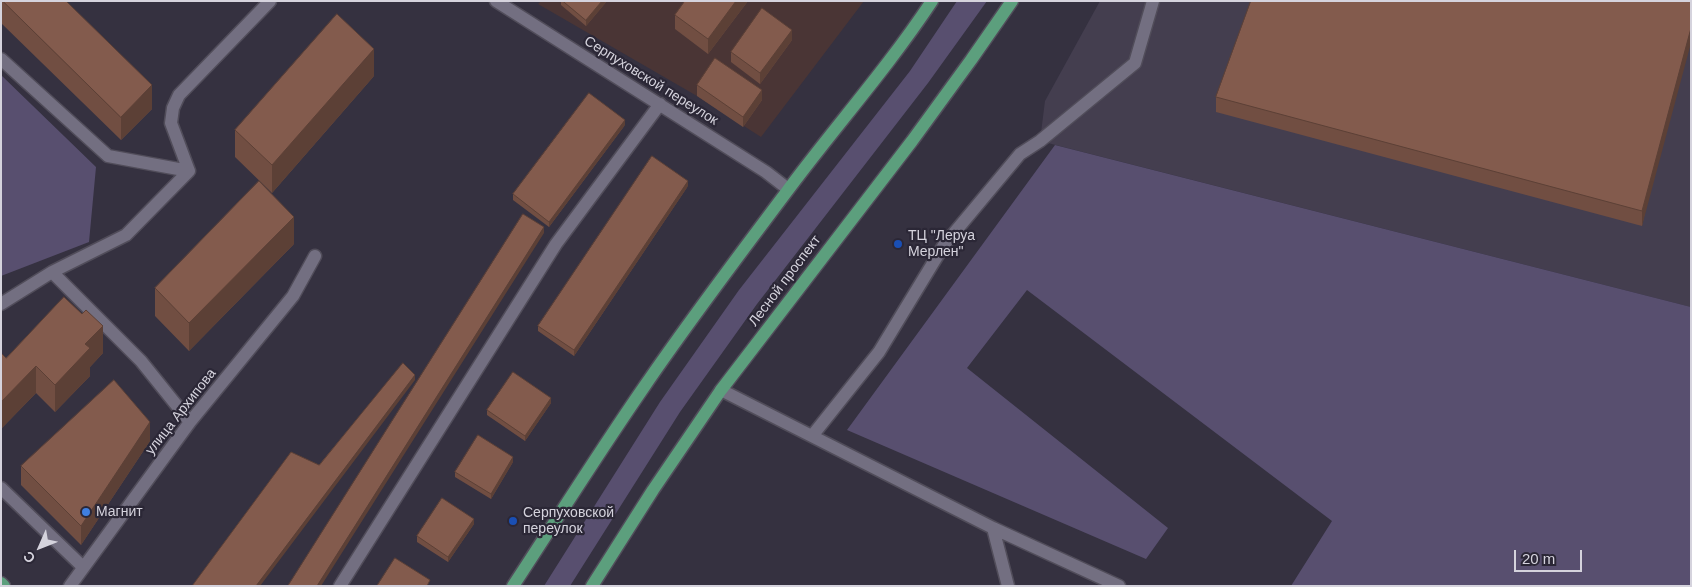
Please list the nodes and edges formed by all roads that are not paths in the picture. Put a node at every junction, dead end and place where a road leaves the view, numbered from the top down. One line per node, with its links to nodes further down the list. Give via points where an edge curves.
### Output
1 (270, 1): 8 (street, via 179,95 171,123)
2 (932, 1): 9 (main road)
3 (1012, 1): 13 (main road, Лесной проспект, via 912,140)
4 (1153, 1): 15 (street, via 1135,63 1040,142 1020,154 944,245 879,352)
5 (500, 3): 7 (street, Серпуховской переулок)
6 (1, 59): 8 (street, via 108,156)
7 (660, 104): 9 (street, Серпуховской переулок, via 766,172); 22 (street, via 556,244)
8 (190, 171): 11 (street, via 126,235)
9 (788, 190): 23 (main road, via 645,385)
10 (315, 256): 14 (street, улица Архипова, via 293,296)
11 (52, 272): 12 (street); 14 (street, via 141,361)
12 (1, 304)
13 (721, 390): 15 (street); 24 (main road, Лесной проспект)
14 (190, 422): 18 (street, улица Архипова)
15 (812, 436): 17 (street)
16 (1, 488): 18 (street)
17 (993, 528): 25 (street); 26 (street)
18 (84, 567): 21 (street, улица Архипова)
19 (1, 583): 20 (main road)
20 (4, 586)
21 (70, 586)
22 (340, 586)
23 (513, 586)
24 (592, 586)
25 (1008, 586)
26 (1119, 586)

